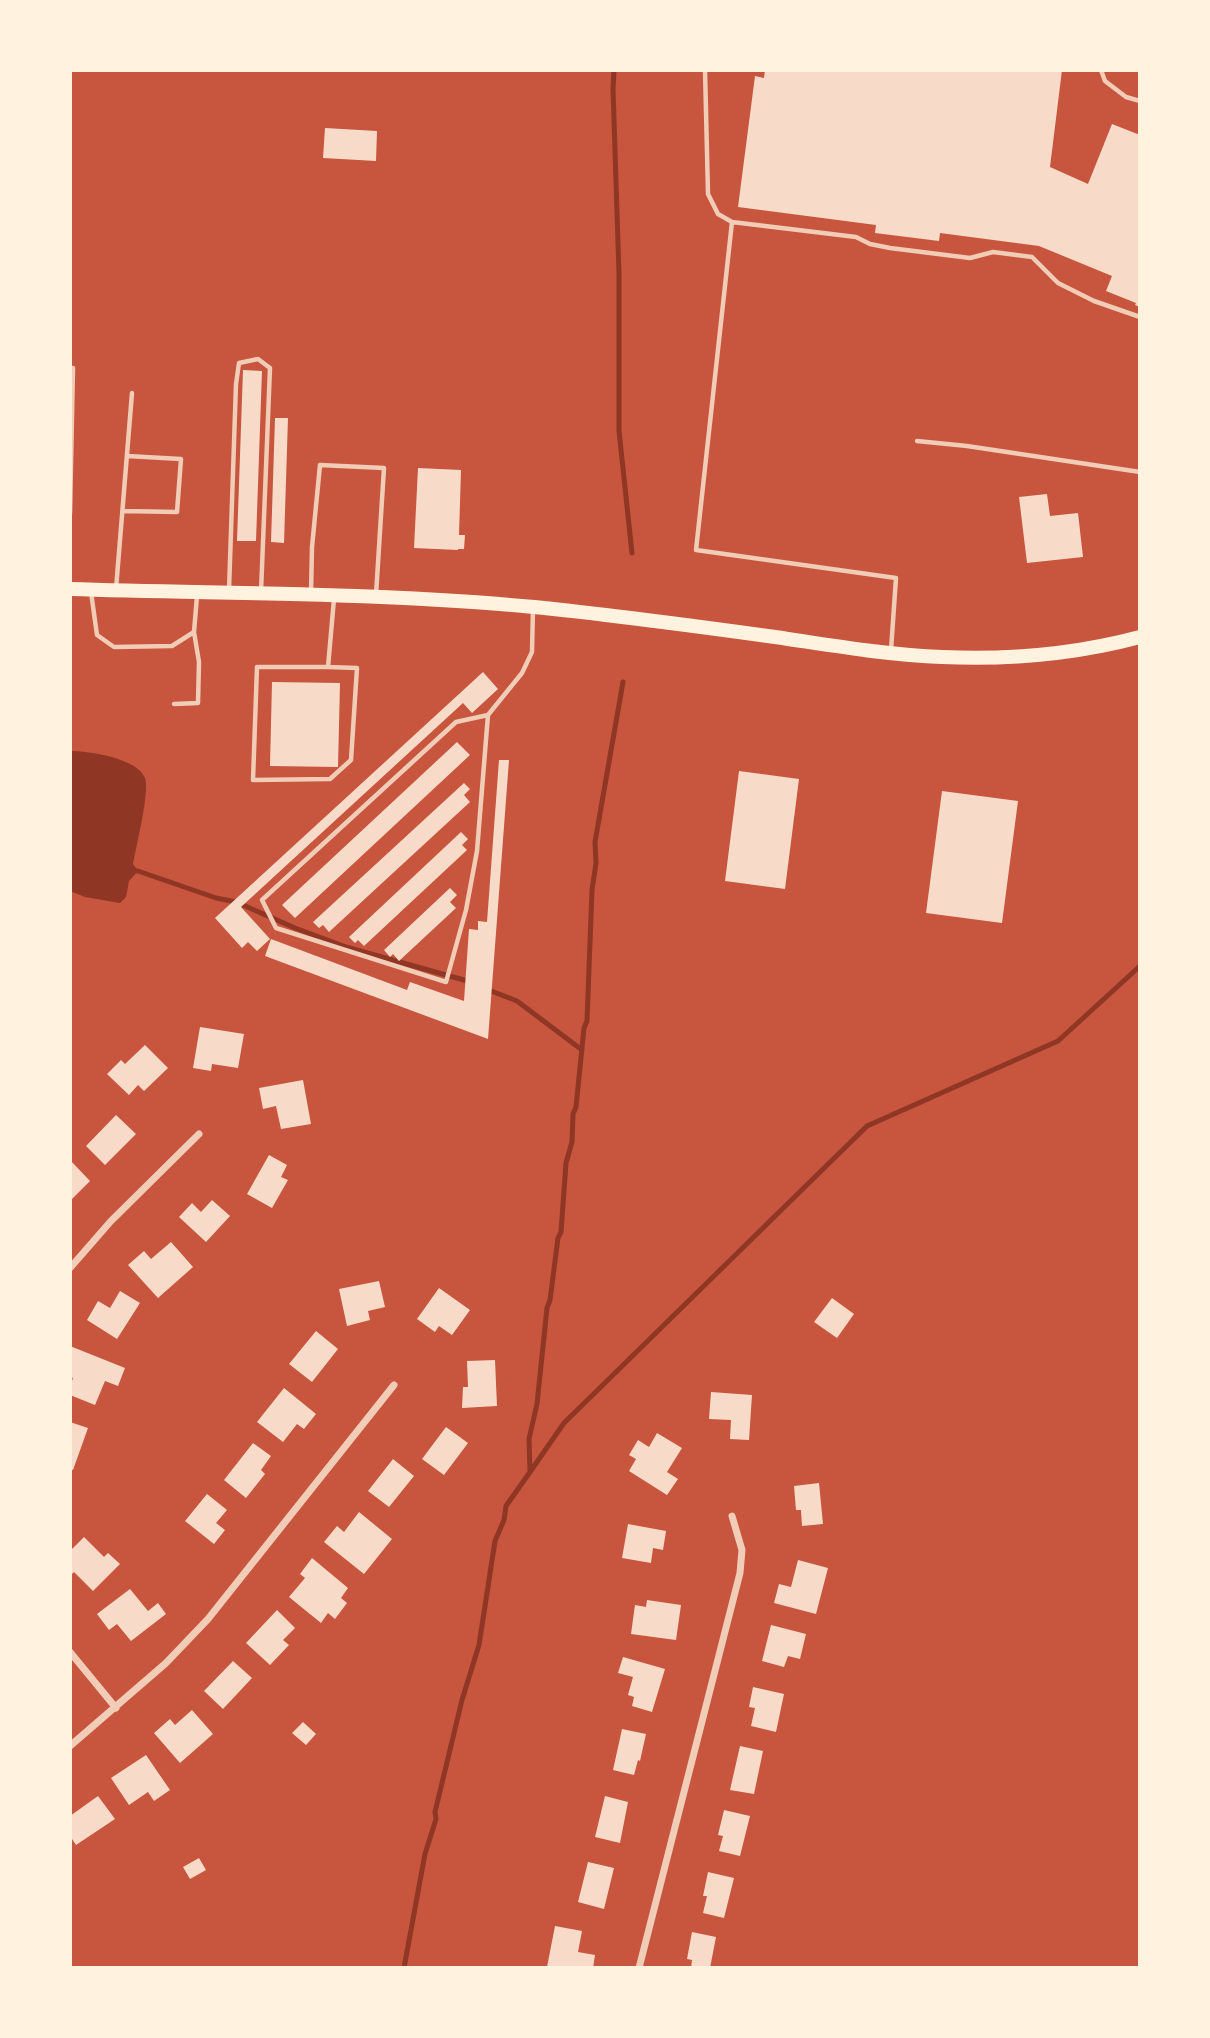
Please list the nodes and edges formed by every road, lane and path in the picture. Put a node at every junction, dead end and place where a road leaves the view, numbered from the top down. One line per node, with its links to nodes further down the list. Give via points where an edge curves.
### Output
1 (705, 70): 4 (lane, via 708,194 718,214)
2 (1101, 70): 3 (lane, via 1105,81)
3 (1140, 102)
4 (732, 222): 5 (lane, via 856,237 890,248 970,258 993,253 1032,257 1058,283); 26 (lane, via 696,550 896,579)
5 (1140, 317)
6 (70, 368): 10 (lane)
7 (132, 393): 9 (lane)
8 (917, 441): 11 (lane)
9 (127, 456): 12 (lane); 12 (lane, via 181,459 177,512)
10 (71, 460): 13 (lane)
11 (1140, 472)
12 (123, 511): 16 (lane)
13 (70, 514)
14 (70, 589): 15 (main road)
15 (90, 590): 16 (main road); 24 (lane, via 97,635 114,647 172,646)
16 (116, 590): 17 (main road)
17 (198, 592): 18 (main road); 24 (lane)
18 (229, 592): 19 (main road); 19 (lane, via 236,384 239,363 258,359 270,368)
19 (261, 593): 20 (main road)
20 (311, 594): 21 (main road); 22 (lane, via 320,465 384,468)
21 (334, 594): 22 (main road); 27 (lane)
22 (376, 596): 23 (main road)
23 (533, 607): 26 (main road); 29 (lane, via 532,652 522,673)
24 (194, 632): 28 (lane, via 198,703)
25 (1140, 637): 26 (main road, via 1032,656)
26 (891, 653)
27 (328, 667): 27 (lane, via 357,668 351,760 330,779 253,780 257,667)
28 (174, 704)
29 (488, 715): 29 (lane, via 456,722 262,900 276,928 446,982 477,851)
30 (199, 1134): 31 (street)
31 (70, 1269)
32 (394, 1385): 35 (street, via 208,1619)
33 (732, 1516): 37 (street, via 742,1550 740,1573)
34 (70, 1652): 35 (street)
35 (116, 1708): 36 (street)
36 (70, 1746)
37 (639, 1968)

